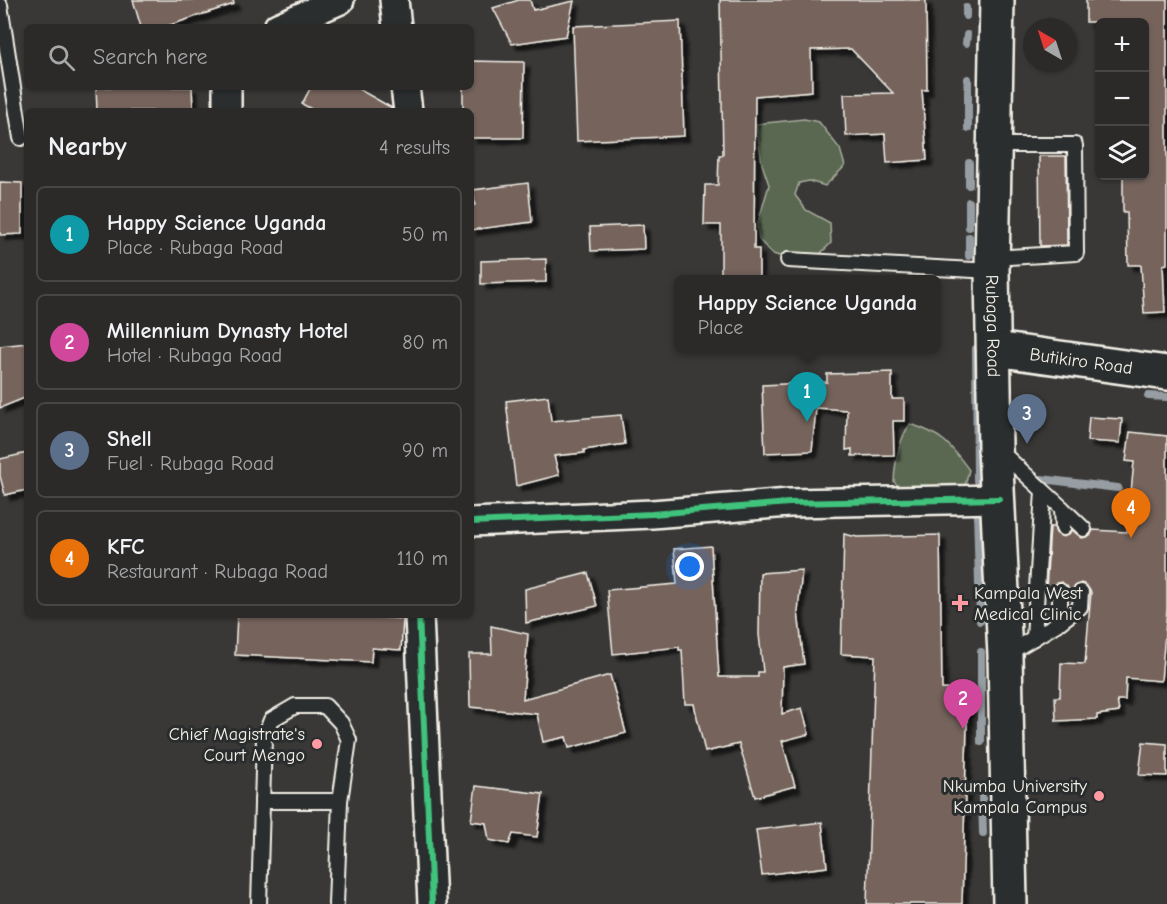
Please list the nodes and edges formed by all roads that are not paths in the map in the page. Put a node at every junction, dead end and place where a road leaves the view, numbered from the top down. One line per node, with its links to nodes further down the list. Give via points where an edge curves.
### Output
1 (340, 0): 5 (street)
2 (394, 0): 6 (street)
3 (997, 0): 12 (main road, Rubaga Road)
4 (0, 5): 11 (lane)
5 (285, 24)
6 (397, 24)
7 (226, 90): 9 (street)
8 (405, 90): 10 (street)
9 (227, 108)
10 (408, 108)
11 (21, 138)
12 (994, 145): 14 (main road, Rubaga Road); 14 (lane, via 1075,145 1076,253)
13 (788, 260): 14 (lane)
14 (992, 265): 15 (main road, Rubaga Road)
15 (995, 349): 16 (main road, Butikiro Road); 17 (main road, Rubaga Road)
16 (1167, 373)
17 (995, 447): 18 (lane); 19 (main road, Rubaga Road)
18 (1043, 491): 20 (lane); 28 (lane)
19 (999, 499): 21 (street, via 789,502); 29 (main road, Rubaga Road)
20 (1062, 508): 22 (lane); 23 (lane)
21 (474, 522)
22 (1063, 528)
23 (1084, 529)
24 (1060, 591): 27 (lane)
25 (1081, 592): 27 (lane, via 1080,607)
26 (419, 618): 34 (street)
27 (1060, 622): 28 (lane)
28 (1035, 638): 29 (lane)
29 (1005, 655): 35 (main road, Rubaga Road)
30 (262, 801): 31 (lane); 31 (lane, via 264,738 271,720 295,706 325,706 341,723 349,740); 32 (lane)
31 (340, 801): 33 (lane)
32 (259, 904)
33 (336, 904)
34 (432, 904)
35 (1010, 904)

